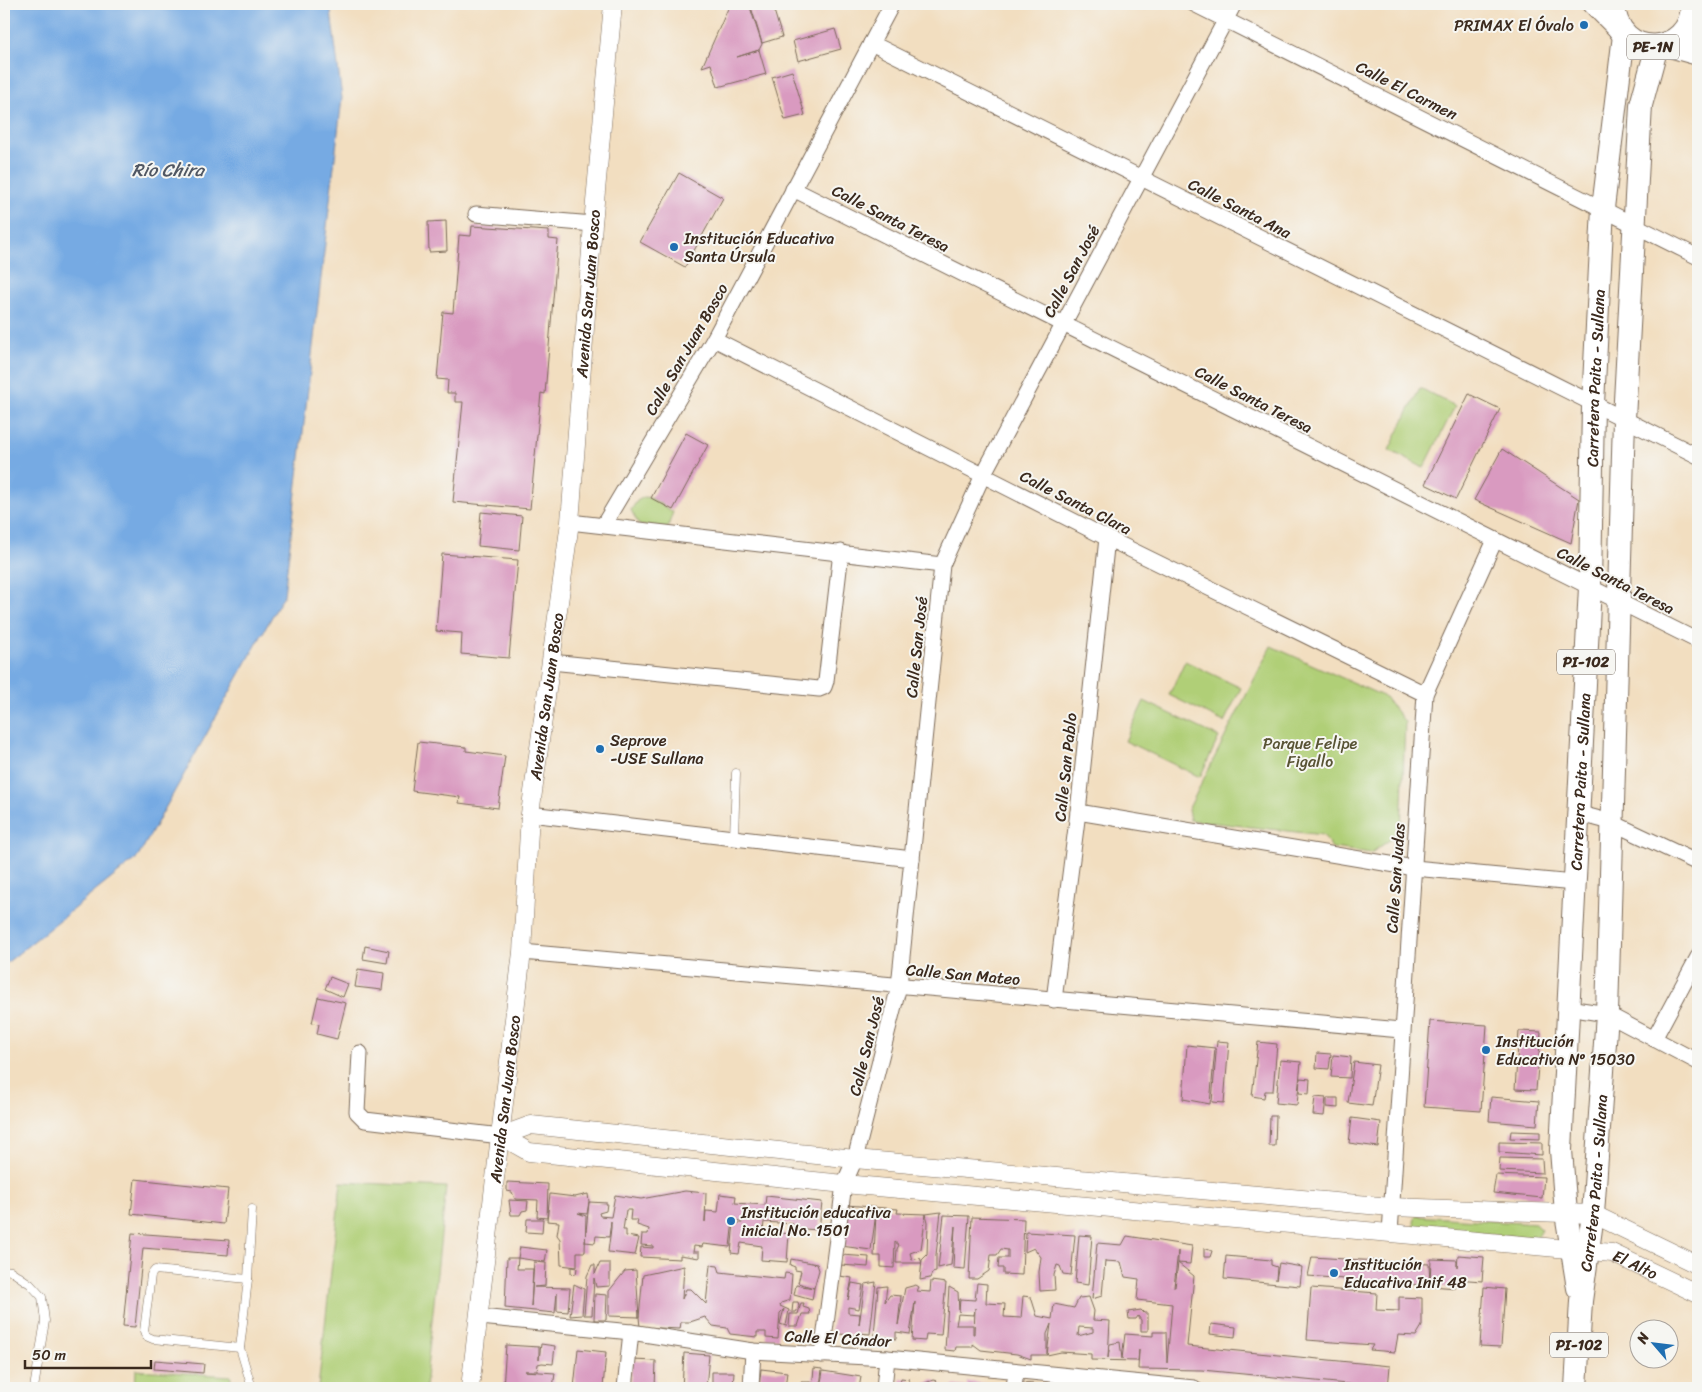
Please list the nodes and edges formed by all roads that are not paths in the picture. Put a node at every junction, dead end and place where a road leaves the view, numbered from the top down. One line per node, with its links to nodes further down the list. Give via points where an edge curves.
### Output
1 (613, 4): 16 (street, Avenida San Juan Bosco)
2 (892, 4): 9 (street, Calle San Juan Bosco)
3 (1194, 4): 8 (street, Calle El Carmen)
4 (1234, 4): 8 (street, Calle San José)
5 (1593, 4): 7 (main road)
6 (1693, 4): 10 (highway, PE-1N, via 1690,24 1682,34)
7 (1614, 16): 10 (highway, PE-1N, via 1641,45); 14 (main road, Carretera Paita - Sullana / PI-102)
8 (1225, 19): 12 (street, Calle San José); 14 (street, Calle El Carmen)
9 (871, 43): 12 (street, Calle Santa Ana); 13 (street, Calle San Juan Bosco)
10 (1661, 45): 11 (highway, PE-1N); 17 (main road, Carretera Paita - Sullana / PI-102, via 1641,105)
11 (1698, 53)
12 (1141, 178): 19 (street, Calle San José); 21 (street, Calle Santa Ana)
13 (794, 189): 19 (street, Calle Santa Teresa); 20 (street, Calle San Juan Bosco)
14 (1604, 208): 17 (street, Calle El Carmen); 21 (main road, Carretera Paita - Sullana / PI-102)
15 (476, 214): 16 (street)
16 (593, 224): 25 (street, Avenida San Juan Bosco)
17 (1634, 224): 18 (street, Calle El Carmen); 22 (main road, Carretera Paita - Sullana / PI-102)
18 (1698, 257)
19 (1063, 324): 24 (street, Calle San José); 28 (street, Calle Santa Teresa)
20 (714, 339): 24 (street, Calle Santa Clara); 26 (street, Calle San Juan Bosco)
21 (1593, 404): 22 (street, Calle Santa Ana); 31 (main road, Carretera Paita - Sullana / PI-102)
22 (1624, 419): 23 (street, Calle Santa Ana); 32 (main road, Carretera Paita - Sullana / PI-102)
23 (1698, 456)
24 (983, 475): 27 (street, Calle Santa Clara); 30 (street, Calle San José)
25 (570, 522): 26 (street); 34 (street, Avenida San Juan Bosco)
26 (604, 524): 29 (street)
27 (1107, 538): 35 (street, Calle Santa Clara); 37 (street, Calle San Pablo)
28 (1495, 540): 31 (street, Calle Santa Teresa); 35 (street, Calle San Judas)
29 (841, 552): 30 (street); 34 (street, via 826,681 819,689)
30 (942, 565): 42 (street, Calle San José)
31 (1590, 587): 32 (street, Calle Santa Teresa); 38 (main road, Carretera Paita - Sullana / PI-102)
32 (1619, 601): 33 (street, Calle Santa Teresa); 40 (main road, Carretera Paita - Sullana / PI-102)
33 (1698, 641)
34 (551, 662): 39 (street, Avenida San Juan Bosco)
35 (1425, 694): 44 (street, Calle San Judas)
36 (736, 773): 41 (lane)
37 (1078, 812): 44 (street); 49 (street, Calle San Pablo)
38 (1577, 812): 40 (street); 45 (main road, Carretera Paita - Sullana / PI-102)
39 (530, 814): 41 (street); 46 (street, Avenida San Juan Bosco)
40 (1611, 822): 43 (street); 51 (main road, Carretera Paita - Sullana / PI-102)
41 (734, 838): 42 (street)
42 (912, 859): 48 (street, Calle San José)
43 (1698, 863)
44 (1414, 868): 45 (street); 52 (street, Calle San Judas)
45 (1574, 884): 50 (main road, Carretera Paita - Sullana / PI-102)
46 (522, 952): 48 (street, Calle San Mateo); 56 (street, Avenida San Juan Bosco)
47 (1698, 957): 53 (street)
48 (899, 986): 49 (street, Calle San Mateo); 57 (street, Calle San José)
49 (1054, 1000): 52 (street, Calle San Mateo)
50 (1568, 1008): 51 (street); 61 (main road, Carretera Paita - Sullana / PI-102, via 1561,1150)
51 (1607, 1014): 53 (street); 62 (main road, Carretera Paita - Sullana / PI-102)
52 (1401, 1030): 59 (street, Calle San Judas)
53 (1654, 1039): 55 (street)
54 (360, 1053): 56 (street, via 356,1112 359,1117)
55 (1698, 1062)
56 (501, 1136): 57 (street, via 531,1125); 58 (street, El Alto, via 528,1152); 69 (street, Avenida San Juan Bosco)
57 (855, 1159): 58 (street, Calle San José); 59 (street)
58 (844, 1184): 63 (street, El Alto); 73 (street, Calle San José)
59 (1391, 1207): 61 (street); 63 (street, Calle San Judas)
60 (252, 1209): 67 (lane)
61 (1566, 1213): 62 (street); 64 (main road, Carretera Paita - Sullana / PI-102)
62 (1593, 1214): 64 (main road, Carretera Paita - Sullana / PI-102); 65 (street, El Alto)
63 (1390, 1233): 64 (street, El Alto)
64 (1580, 1249): 68 (street, El Alto, via 1626,1258); 85 (main road, Carretera Paita - Sullana / PI-102)
65 (1698, 1265)
66 (4, 1270): 77 (lane, via 30,1284 42,1297 44,1320)
67 (248, 1279): 71 (lane); 71 (lane, via 155,1270 151,1276 144,1331 153,1339)
68 (1698, 1294)
69 (480, 1317): 70 (street, Calle El Cóndor); 79 (street, Avenida San Juan Bosco)
70 (631, 1332): 72 (street, Calle El Cóndor); 80 (street)
71 (240, 1348): 78 (lane)
72 (753, 1351): 73 (street, Calle El Cóndor); 81 (street)
73 (822, 1356): 74 (street, Calle El Cóndor)
74 (887, 1358): 75 (street, Calle El Cóndor); 82 (street)
75 (1016, 1370): 76 (street, Calle El Cóndor); 83 (street)
76 (1142, 1386): 84 (street, Calle El Cóndor)
77 (34, 1388)
78 (252, 1388)
79 (470, 1388)
80 (625, 1388)
81 (751, 1388)
82 (884, 1388)
83 (1014, 1388)
84 (1194, 1388)
85 (1576, 1388)

